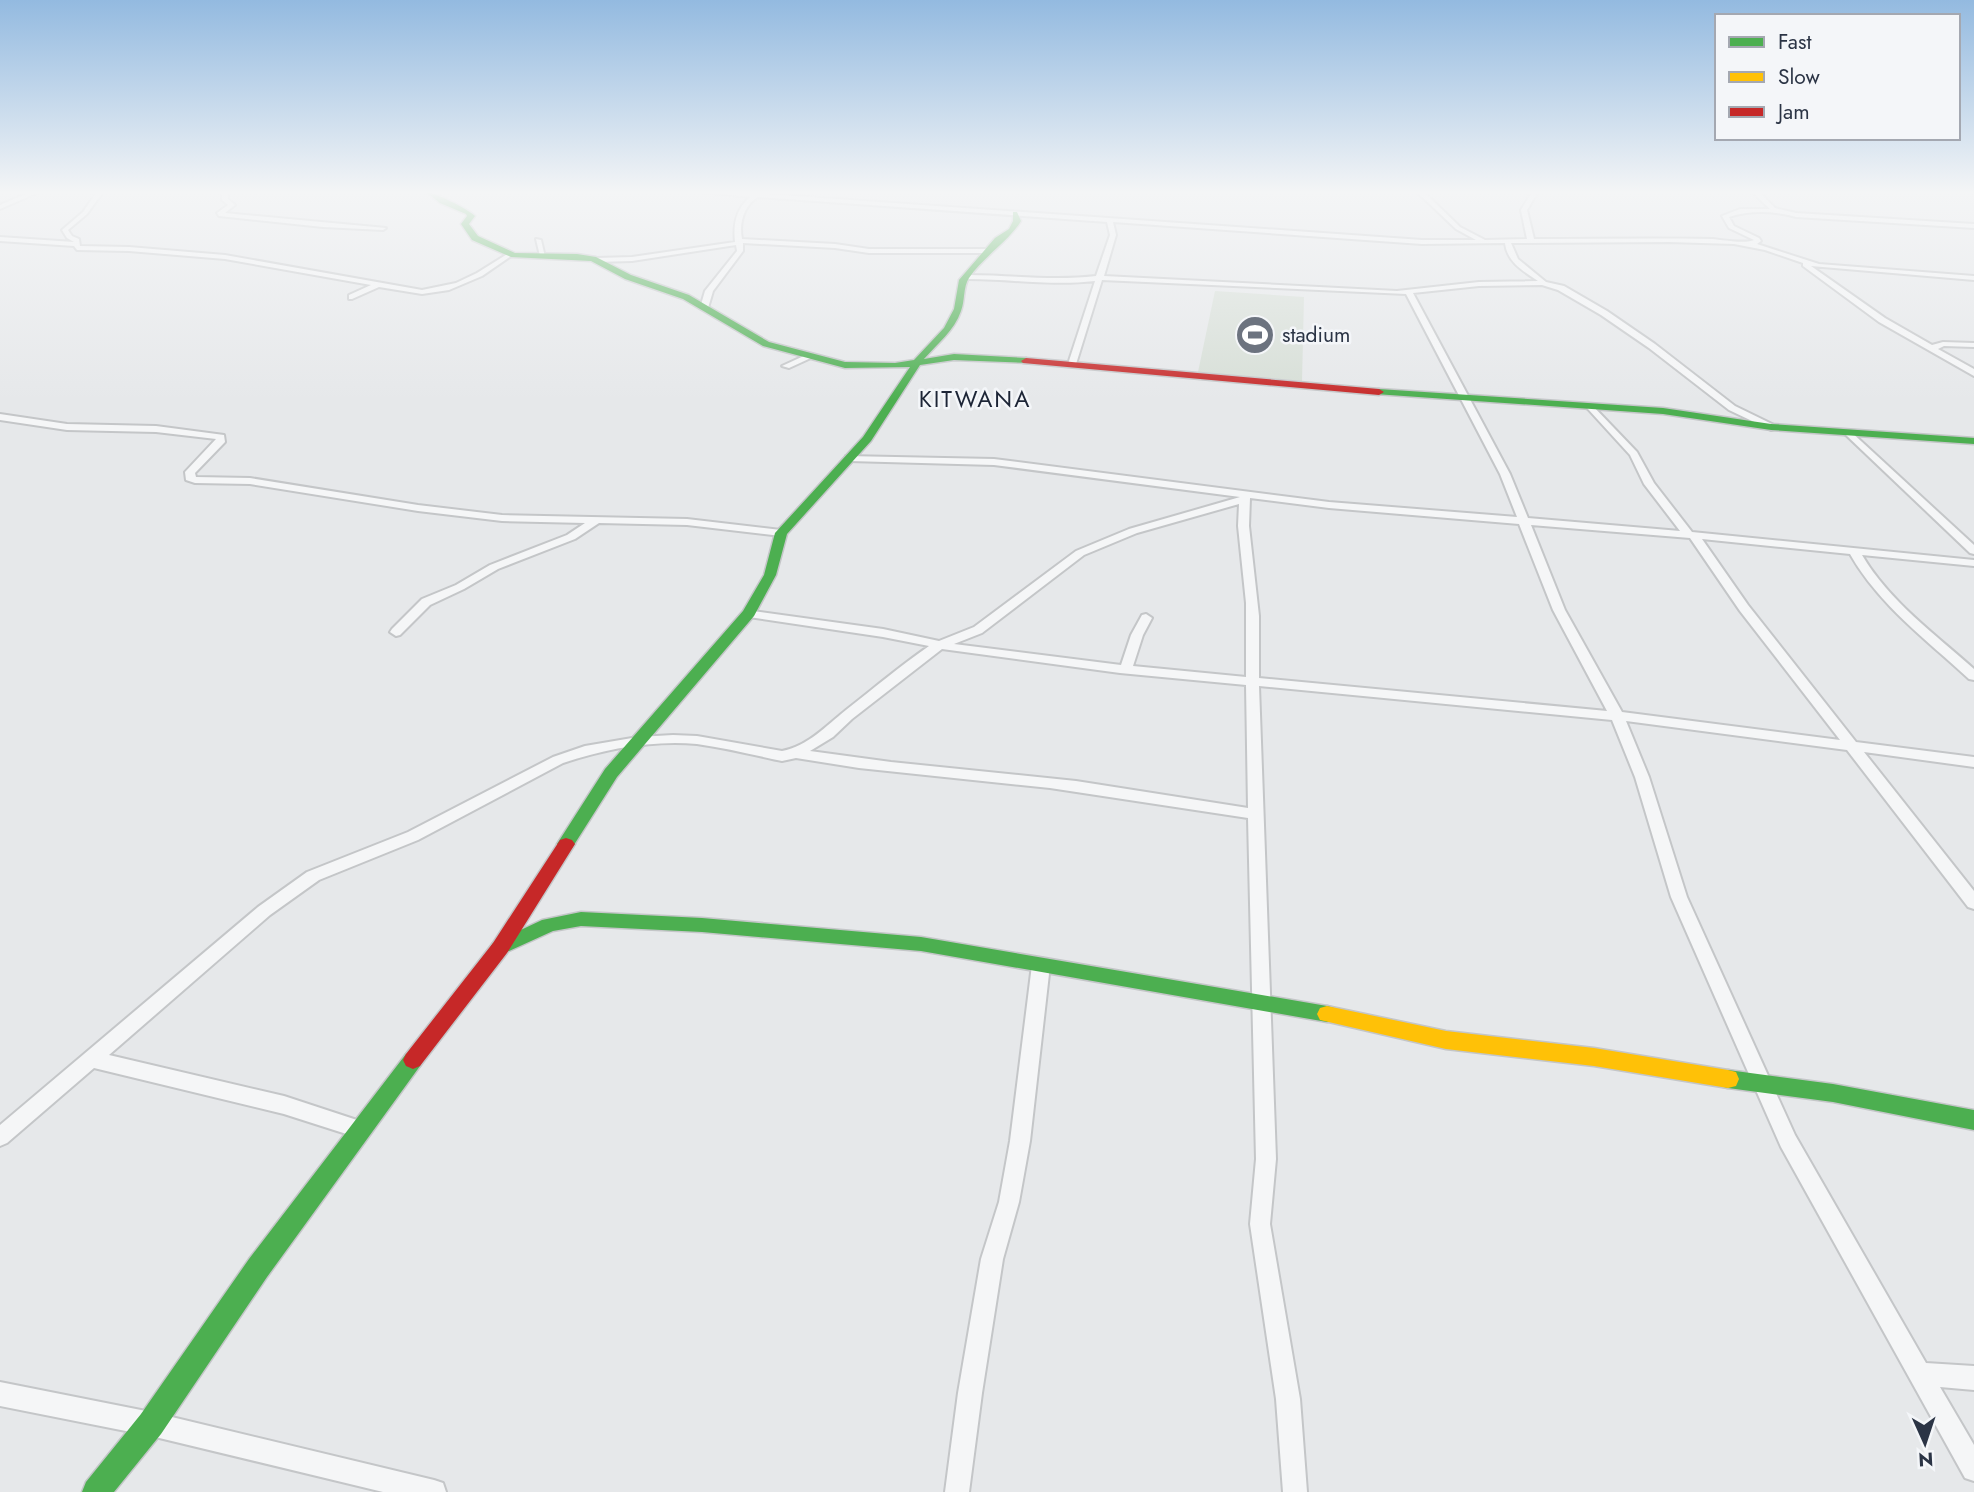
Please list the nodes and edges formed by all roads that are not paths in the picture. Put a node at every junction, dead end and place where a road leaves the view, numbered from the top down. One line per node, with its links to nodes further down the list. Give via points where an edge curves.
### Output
1 (250, 262): 13 (street)
2 (500, 262): 13 (street, via 441,291)
3 (599, 262): 16 (street)
4 (734, 262): 16 (street, via 709,291)
5 (980, 262): 9 (street)
6 (1104, 262): 10 (street)
7 (1517, 262): 12 (street)
8 (1801, 262): 11 (street); 18 (street, via 1882,320)
9 (967, 277): 10 (street, via 1065,282); 20 (street, via 948,329)
10 (1098, 278): 14 (street); 21 (street)
11 (1974, 278)
12 (1547, 284): 14 (street, via 1492,283); 27 (street, via 1604,313 1732,408)
13 (377, 285): 15 (street)
14 (1409, 292): 24 (street)
15 (352, 297)
16 (704, 308): 19 (street, via 755,339)
17 (1974, 345): 18 (street)
18 (1933, 348): 23 (street)
19 (809, 357): 20 (street, via 860,366); 22 (street)
20 (920, 362): 21 (street, via 954,357); 30 (street)
21 (1072, 365): 24 (street)
22 (786, 366)
23 (1974, 373)
24 (1465, 399): 25 (street); 33 (street)
25 (1591, 407): 27 (street, via 1663,411); 35 (street, via 1634,454 1655,491)
26 (0, 417): 32 (street, via 68,427 156,429 221,437 190,472 195,480 250,481 475,516)
27 (1771, 428): 28 (street)
28 (1849, 433): 29 (street); 36 (street)
29 (1972, 442)
30 (849, 458): 31 (street, via 994,463); 34 (street)
31 (1245, 497): 33 (street); 42 (street, via 1133,531 1080,553 978,630); 45 (street, via 1242,522 1251,579)
32 (597, 520): 34 (street, via 687,522); 41 (street, via 571,537 494,567 426,602)
33 (1525, 521): 35 (street); 46 (street, via 1559,610)
34 (781, 533): 39 (street, via 770,575)
35 (1691, 535): 37 (street); 48 (street)
36 (1974, 551)
37 (1854, 552): 38 (street); 44 (street, via 1909,617)
38 (1974, 562)
39 (749, 613): 42 (street); 47 (street)
40 (1146, 618): 43 (street)
41 (396, 632)
42 (939, 645): 43 (street); 49 (street, via 828,734)
43 (1126, 669): 45 (street)
44 (1974, 676)
45 (1252, 682): 46 (street); 51 (street)
46 (1617, 716): 48 (street); 57 (street, via 1642,777 1679,897)
47 (638, 741): 49 (street, via 697,740 764,754); 53 (street, via 611,773); 56 (street, via 558,760 413,836 313,876 271,905)
48 (1855, 748): 50 (street); 52 (street)
49 (796, 753): 51 (street, via 918,771 1078,786)
50 (1974, 762)
51 (1256, 814): 55 (street)
52 (1974, 903)
53 (500, 948): 54 (street, via 559,923 630,920 921,944); 59 (street)
54 (1041, 965): 55 (street); 68 (street, via 1020,1141 992,1259)
55 (1261, 1004): 57 (street, via 1446,1040 1594,1057); 69 (street, via 1266,1159 1260,1224 1286,1386)
56 (92, 1059): 59 (street, via 284,1105); 60 (street)
57 (1763, 1085): 58 (street, via 1833,1093); 61 (street, via 1788,1141)
58 (1974, 1120)
59 (359, 1129): 64 (street)
60 (0, 1137)
61 (1921, 1374): 62 (street); 65 (street)
62 (1974, 1378)
63 (0, 1394): 64 (street)
64 (151, 1424): 66 (street); 67 (street)
65 (1974, 1469)
66 (96, 1492)
67 (435, 1492)
68 (957, 1492)
69 (1295, 1492)

